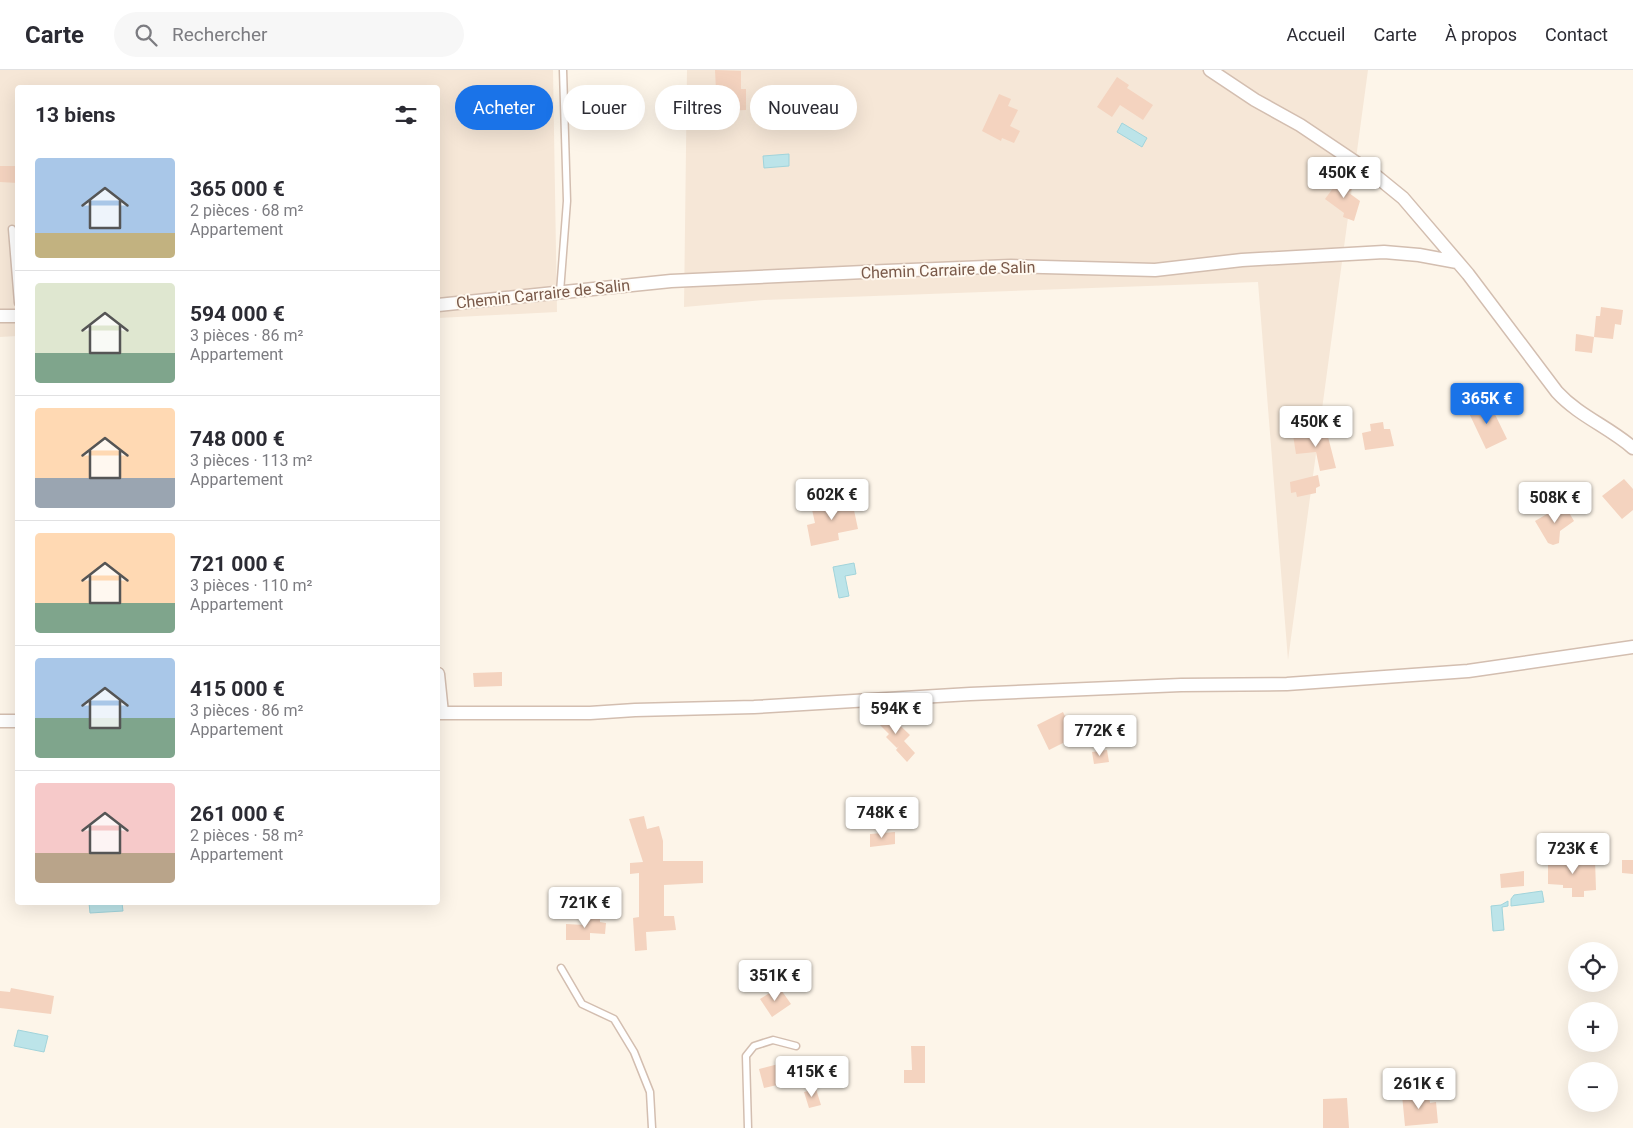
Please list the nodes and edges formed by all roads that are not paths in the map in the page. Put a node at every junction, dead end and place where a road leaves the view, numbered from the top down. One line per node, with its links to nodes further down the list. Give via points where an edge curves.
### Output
1 (563, 70): 6 (lane, via 567,201)
2 (1210, 70): 4 (street, via 1376,176 1403,198)
3 (12, 229): 5 (lane)
4 (1457, 262): 6 (street, Chemin Carraire de Salin, via 1384,252 1242,260 1155,270 1011,266 671,281); 10 (street, via 1570,407)
5 (15, 266)
6 (560, 292): 7 (street, Chemin Carraire de Salin)
7 (440, 305)
8 (0, 316): 9 (street)
9 (15, 316)
10 (1633, 448)
11 (1633, 647): 12 (street, via 1468,671 1287,684 1181,685 590,713)
12 (440, 713)
13 (0, 720): 14 (street)
14 (15, 721)
15 (561, 968): 17 (lane, via 582,1004 614,1020 634,1052 650,1092)
16 (796, 1046): 18 (lane, via 773,1040 754,1046 746,1056)
17 (652, 1128)
18 (748, 1128)

